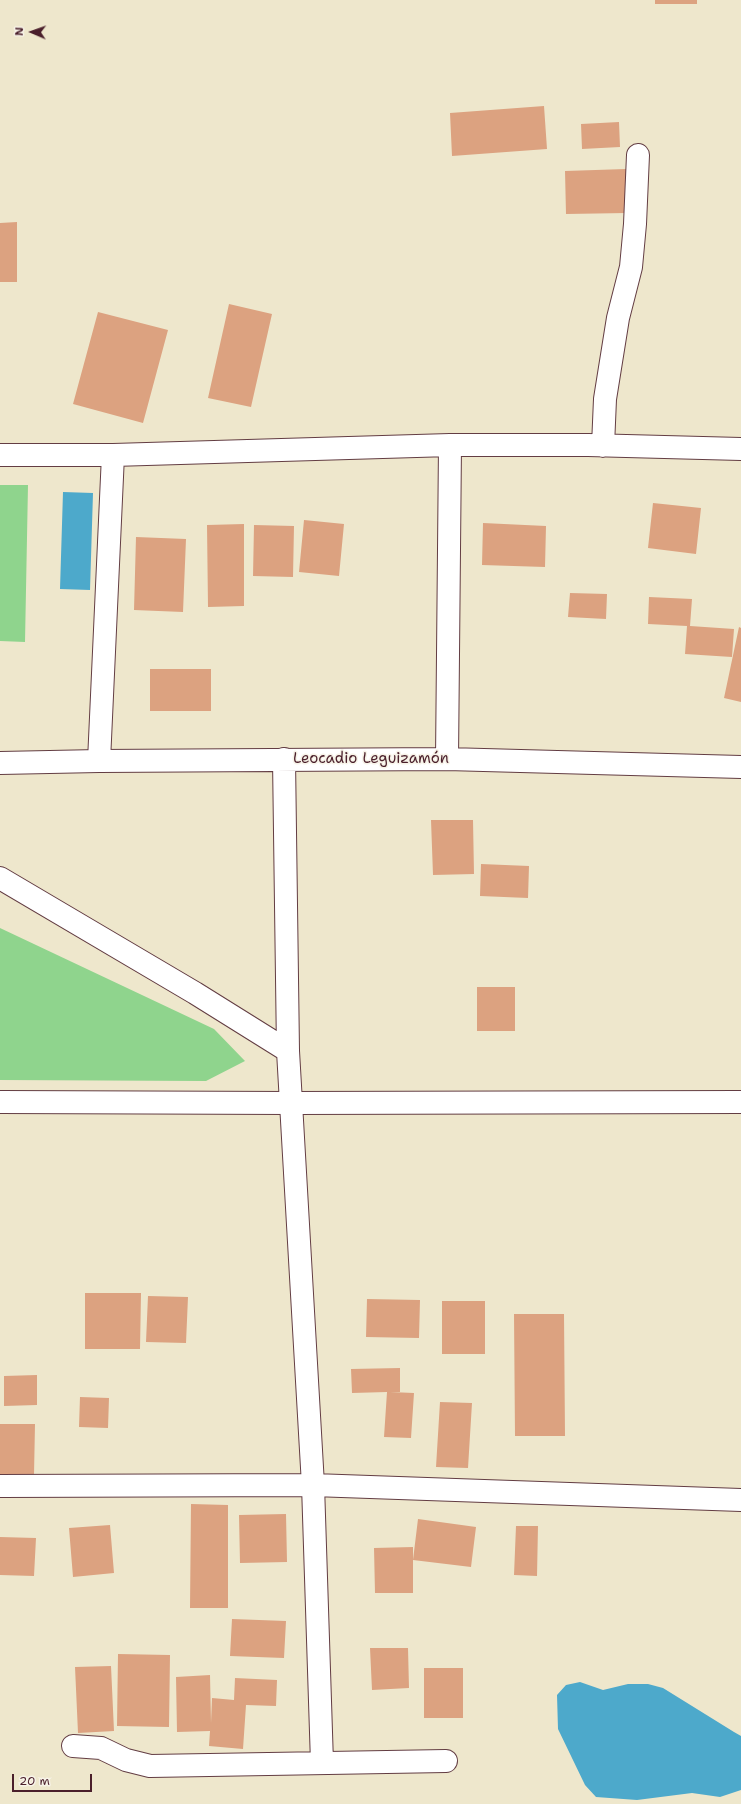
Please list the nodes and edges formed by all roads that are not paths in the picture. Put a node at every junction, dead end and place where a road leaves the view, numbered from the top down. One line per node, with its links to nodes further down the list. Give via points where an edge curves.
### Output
1 (638, 156): 3 (street, via 631,267 618,318 604,399)
2 (450, 445): 3 (street); 6 (street); 8 (street)
3 (603, 446): 4 (street)
4 (741, 449)
5 (0, 454): 6 (street)
6 (113, 455): 9 (street)
7 (284, 759): 8 (street, Leocadio Leguizamón); 9 (street, Leocadio Leguizamón); 13 (street)
8 (447, 759): 11 (street, Leocadio Leguizamón)
9 (99, 761): 10 (street, Leocadio Leguizamón)
10 (0, 763)
11 (741, 767)
12 (0, 878): 13 (street)
13 (288, 1051): 16 (street)
14 (0, 1102): 16 (street)
15 (741, 1102): 16 (street)
16 (291, 1103): 17 (street)
17 (313, 1485): 18 (street); 19 (street); 22 (street)
18 (0, 1486)
19 (741, 1500)
20 (73, 1746): 22 (street, via 101,1748 126,1760 150,1766)
21 (446, 1761): 22 (street)
22 (322, 1763)

